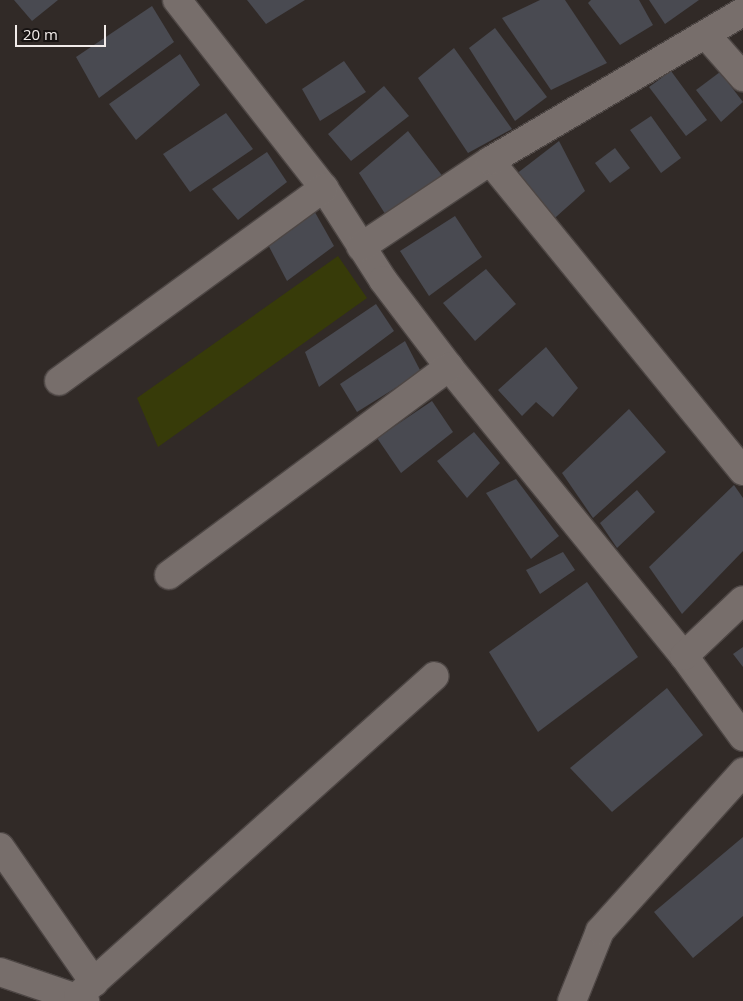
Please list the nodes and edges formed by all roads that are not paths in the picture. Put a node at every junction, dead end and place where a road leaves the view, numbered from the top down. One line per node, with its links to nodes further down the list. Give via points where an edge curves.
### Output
1 (177, 0): 6 (street)
2 (743, 12): 3 (street)
3 (707, 36): 4 (street); 5 (street)
4 (743, 78)
5 (490, 161): 7 (street); 10 (street)
6 (324, 188): 7 (street); 9 (street)
7 (361, 247): 8 (street)
8 (448, 367): 11 (street); 13 (street)
9 (59, 380)
10 (743, 471)
11 (169, 575)
12 (743, 600): 13 (street)
13 (684, 656): 15 (street)
14 (435, 676): 19 (street)
15 (743, 738)
16 (743, 772): 20 (street, via 600,931)
17 (0, 847): 19 (street)
18 (3, 977): 19 (street)
19 (86, 993)
20 (572, 1001)

